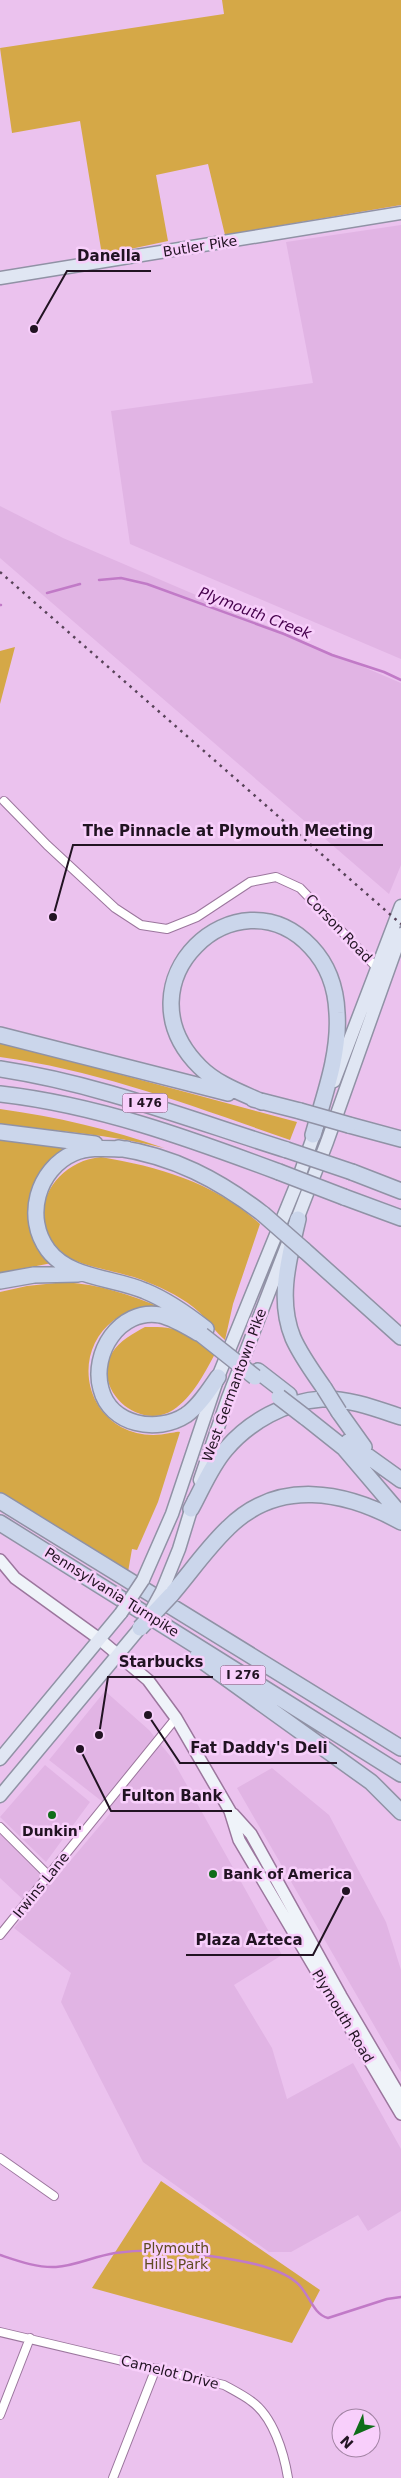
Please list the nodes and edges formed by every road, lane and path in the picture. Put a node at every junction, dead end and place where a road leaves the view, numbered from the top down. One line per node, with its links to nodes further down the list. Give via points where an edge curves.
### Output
1 (401, 213): 2 (main road, Butler Pike)
2 (0, 278)
3 (4, 801): 6 (street, Corson Road, via 46,845 115,908 141,925 167,930 197,917 250,882 276,877 300,888)
4 (401, 906): 6 (main road, West Germantown Pike)
5 (401, 934): 17 (main road, West Germantown Pike)
6 (377, 968): 12 (main road, West Germantown Pike)
7 (0, 1035): 10 (highway)
8 (0, 1069): 15 (highway, I 476, bridge, via 42,1075 115,1094)
9 (0, 1094): 16 (highway, I 476, bridge, via 96,1111 186,1137)
10 (262, 1102): 12 (highway, via 227,1086 200,1068 176,1031 170,1001 180,967 197,944 221,928 246,922 262,922 291,931 316,952 332,981 337,1011 336,1042); 13 (highway, bridge)
11 (0, 1132): 14 (highway)
12 (313, 1135): 22 (main road, West Germantown Pike, via 295,1188)
13 (401, 1139)
14 (127, 1149): 18 (highway, via 88,1149 69,1156 48,1175 37,1198 37,1225 47,1248 69,1267); 21 (highway, bridge, via 176,1162 226,1187 263,1214)
15 (401, 1191)
16 (401, 1218)
17 (298, 1220): 25 (highway, bridge, via 286,1271 286,1308 293,1338 365,1448); 27 (main road, West Germantown Pike, via 228,1398)
18 (92, 1275): 19 (highway, via 34,1275); 20 (highway, via 144,1290 174,1306)
19 (0, 1281)
20 (204, 1332): 22 (highway, via 158,1315 128,1322 102,1350 98,1376 101,1391 107,1402 127,1419 138,1424 162,1425 186,1415); 23 (highway, bridge)
21 (401, 1337)
22 (218, 1377): 35 (main road, West Germantown Pike, bridge, via 172,1514 143,1580 121,1613)
23 (309, 1415): 25 (highway); 28 (highway, via 344,1448)
24 (401, 1417): 27 (highway, via 323,1399 286,1406 260,1420 226,1449)
25 (401, 1480)
26 (0, 1501): 38 (highway, Pennsylvania Turnpike / I 276)
27 (192, 1509): 33 (main road, West Germantown Pike)
28 (401, 1515)
29 (0, 1522): 32 (highway, Pennsylvania Turnpike / I 276)
30 (401, 1522): 33 (highway, via 378,1509 341,1497 309,1493 276,1499 251,1511 228,1528)
31 (0, 1560): 35 (main road, Plymouth Road, via 28,1588)
32 (85, 1575): 42 (highway, Pennsylvania Turnpike / I 276); 45 (highway, via 155,1629 359,1774 383,1792)
33 (166, 1593): 34 (highway, bridge)
34 (140, 1628): 36 (main road)
35 (98, 1638): 36 (main road, Plymouth Road); 41 (main road, West Germantown Pike)
36 (118, 1654): 37 (main road, Plymouth Road, via 148,1680); 43 (main road)
37 (176, 1718): 44 (main road, Plymouth Road); 47 (street, Irwins Lane)
38 (371, 1729): 39 (highway, via 382,1728); 40 (highway, Pennsylvania Turnpike / I 276)
39 (401, 1739)
40 (401, 1748)
41 (0, 1759)
42 (401, 1774)
43 (0, 1796)
44 (230, 1811): 49 (main road, Plymouth Road, via 251,1834); 50 (main road, Plymouth Road, via 239,1840)
45 (401, 1812)
46 (0, 1827): 47 (street)
47 (48, 1875): 48 (street, Irwins Lane)
48 (0, 1935)
49 (401, 2098)
50 (401, 2114)
51 (0, 2158): 52 (street)
52 (54, 2196)
53 (0, 2332): 54 (street, Camelot Drive)
54 (30, 2338): 55 (street, Camelot Drive); 56 (street)
55 (156, 2368): 57 (street); 58 (street, Camelot Drive, via 224,2385 253,2402 274,2429)
56 (0, 2414)
57 (113, 2478)
58 (288, 2478)

